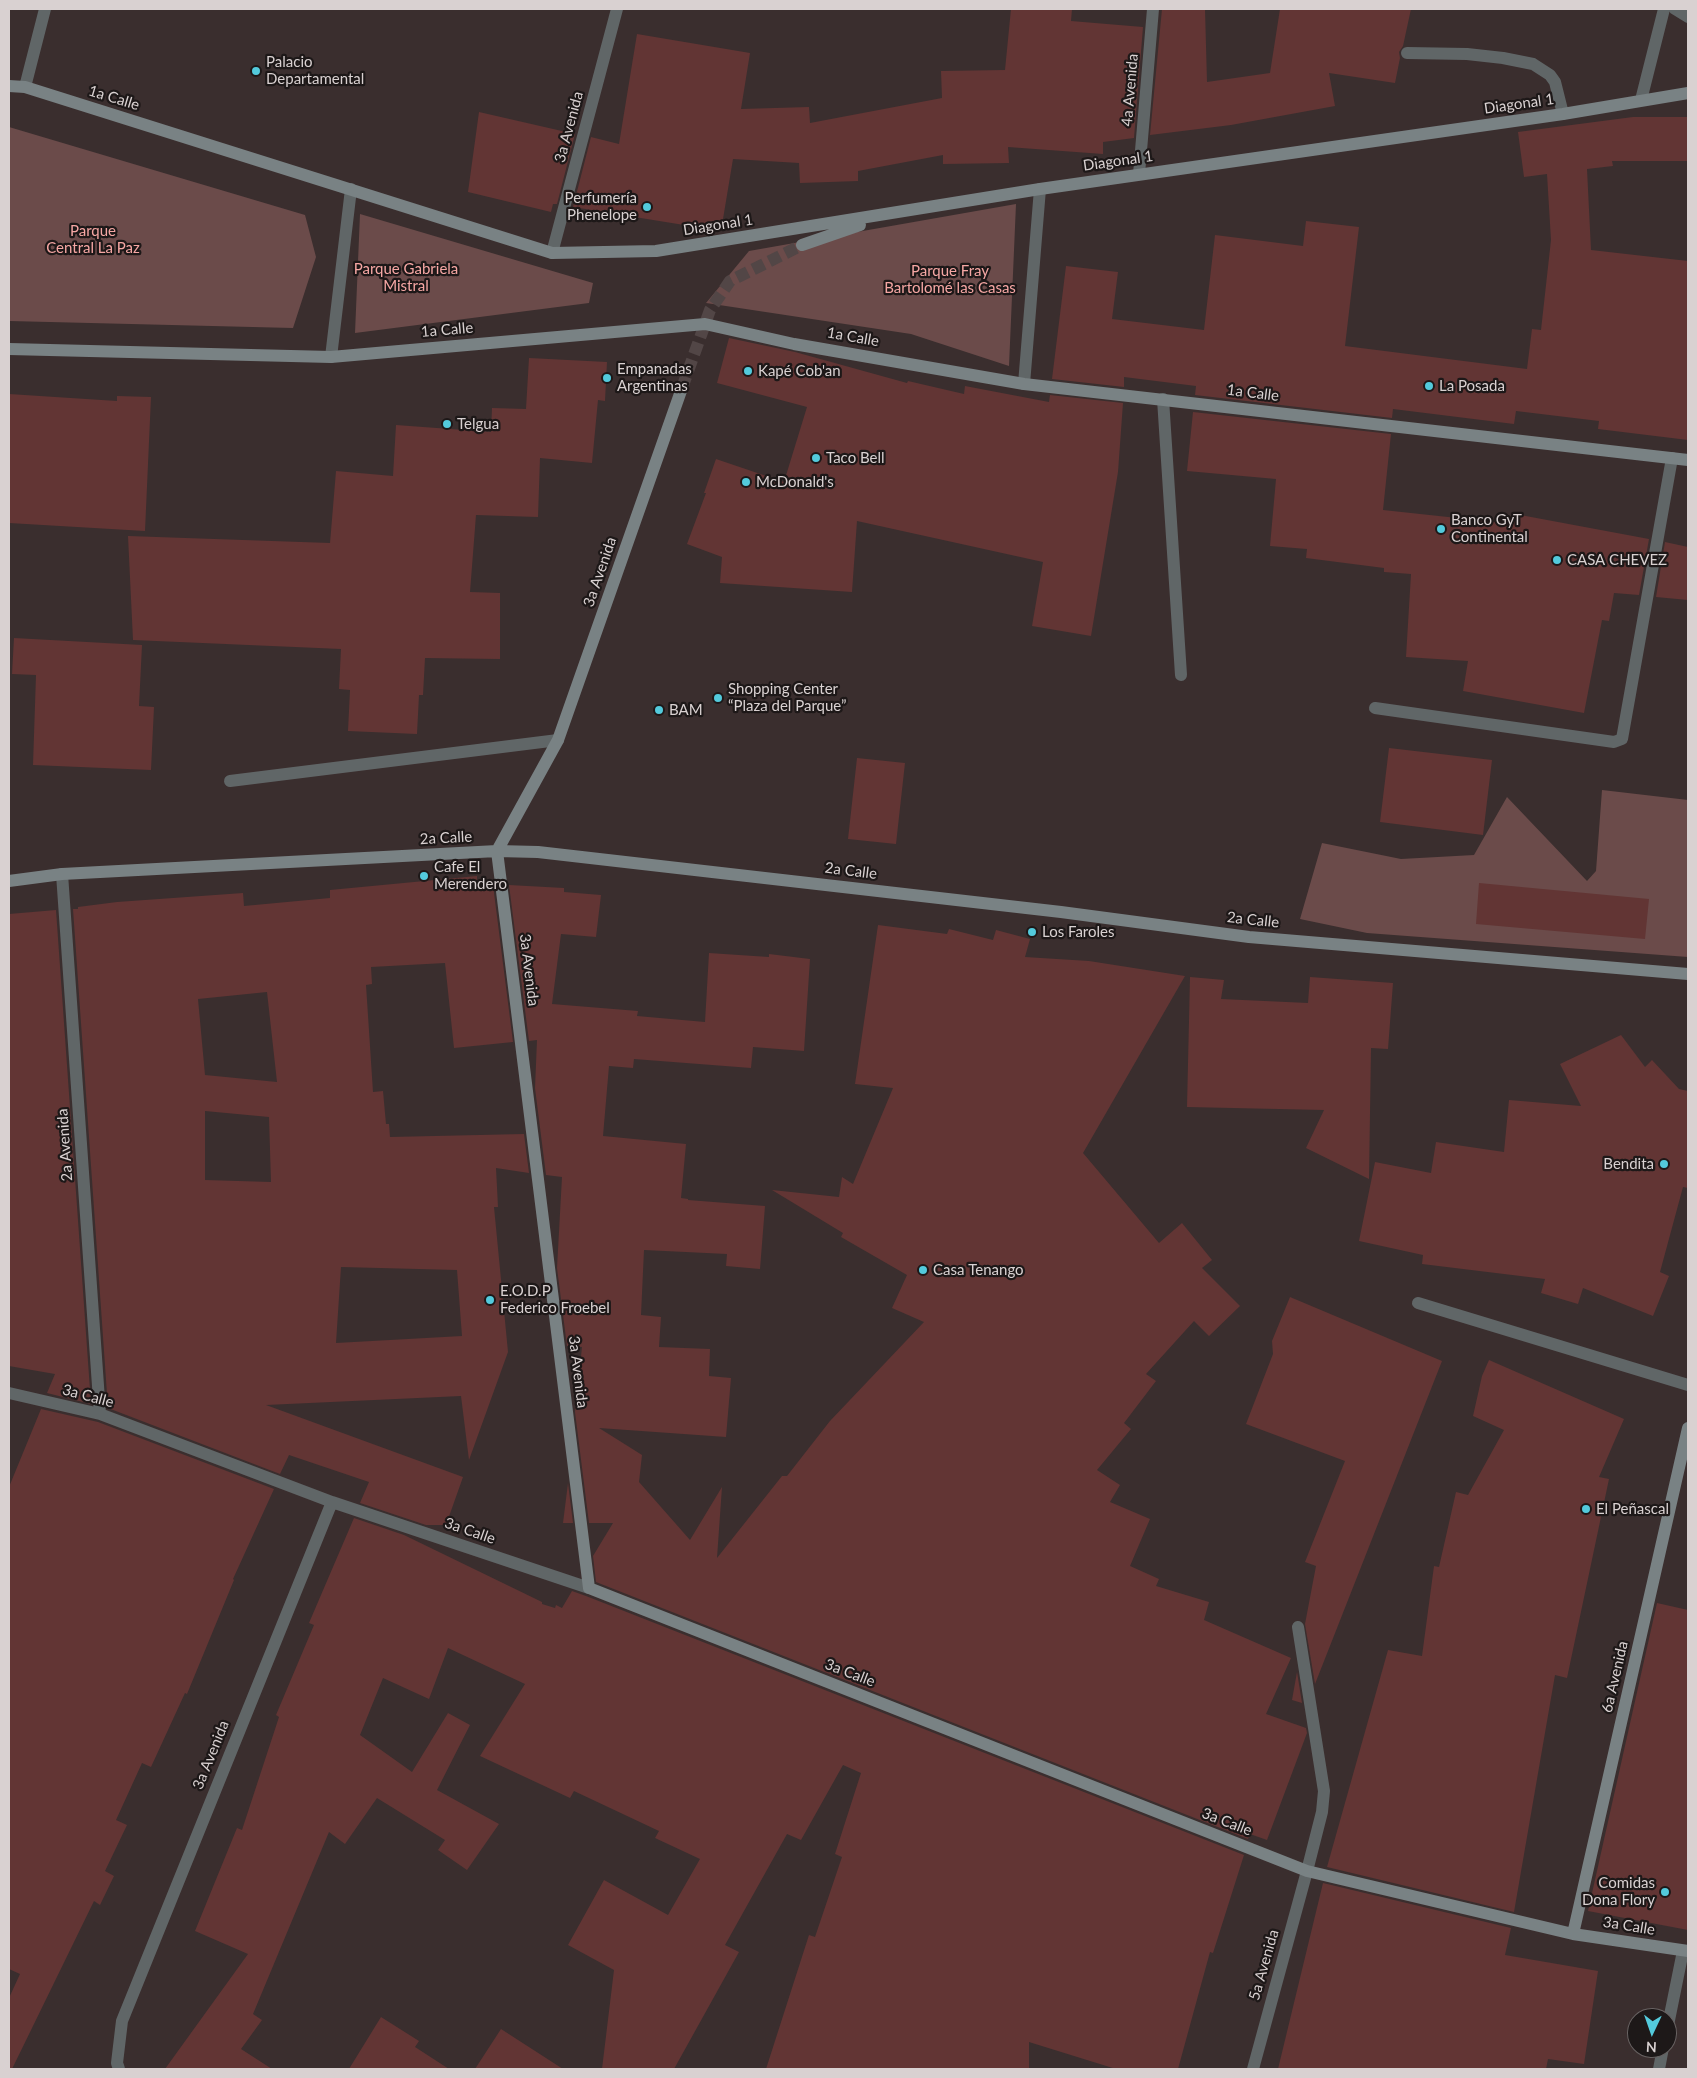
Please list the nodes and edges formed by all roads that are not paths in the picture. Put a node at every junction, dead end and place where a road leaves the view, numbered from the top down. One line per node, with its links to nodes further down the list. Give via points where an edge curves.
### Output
1 (45, 9): 9 (street)
2 (617, 9): 18 (street, 3a Avenida)
3 (1153, 9): 13 (street, 4a Avenida)
4 (1664, 9): 11 (street)
5 (1674, 9): 6 (street)
6 (1688, 17)
7 (1407, 53): 12 (street, via 1467,54 1533,64 1556,82)
8 (9, 86): 9 (street, 1a Calle)
9 (25, 87): 14 (street, 1a Calle)
10 (1688, 93): 11 (street, Diagonal 1)
11 (1641, 100): 12 (street, Diagonal 1)
12 (1563, 114): 13 (street, Diagonal 1)
13 (1139, 174): 15 (street, Diagonal 1)
14 (351, 189): 18 (street, 1a Calle); 20 (street)
15 (1040, 189): 16 (street, Diagonal 1); 21 (street)
16 (893, 214): 17 (street); 18 (street, Diagonal 1, via 656,251)
17 (802, 245)
18 (552, 253)
19 (9, 349): 20 (street, 1a Calle)
20 (331, 357): 21 (street, 1a Calle, via 705,324 794,344)
21 (1024, 384): 23 (street, 1a Calle)
22 (682, 388): 28 (street, 3a Avenida)
23 (1163, 399): 24 (street, 1a Calle); 26 (street)
24 (1672, 458): 25 (street, 1a Calle); 27 (street, via 1622,739 1614,742)
25 (1688, 460)
26 (1181, 675)
27 (1375, 708)
28 (558, 740): 29 (street); 30 (street, 3a Avenida)
29 (230, 781)
30 (498, 851): 31 (street, 2a Calle); 33 (street, 2a Calle, via 538,852 761,877 1249,937); 40 (street, 3a Avenida)
31 (62, 874): 32 (street, 2a Calle); 37 (street, 2a Avenida)
32 (9, 881)
33 (1688, 974)
34 (1418, 1302): 35 (street)
35 (1688, 1385)
36 (9, 1392): 37 (street, 3a Calle)
37 (100, 1414): 39 (street, 3a Calle)
38 (1688, 1428): 43 (street, 6a Avenida)
39 (332, 1502): 40 (street, 3a Calle); 46 (street, 3a Avenida, via 122,2021)
40 (589, 1588): 42 (street, 3a Calle)
41 (1298, 1627): 42 (street, 5a Avenida, via 1324,1792)
42 (1307, 1871): 43 (street, 3a Calle); 47 (street, 5a Avenida)
43 (1572, 1934): 44 (street, 3a Calle)
44 (1686, 1951): 45 (street)
45 (1672, 2008)
46 (119, 2069)
47 (1254, 2069)

